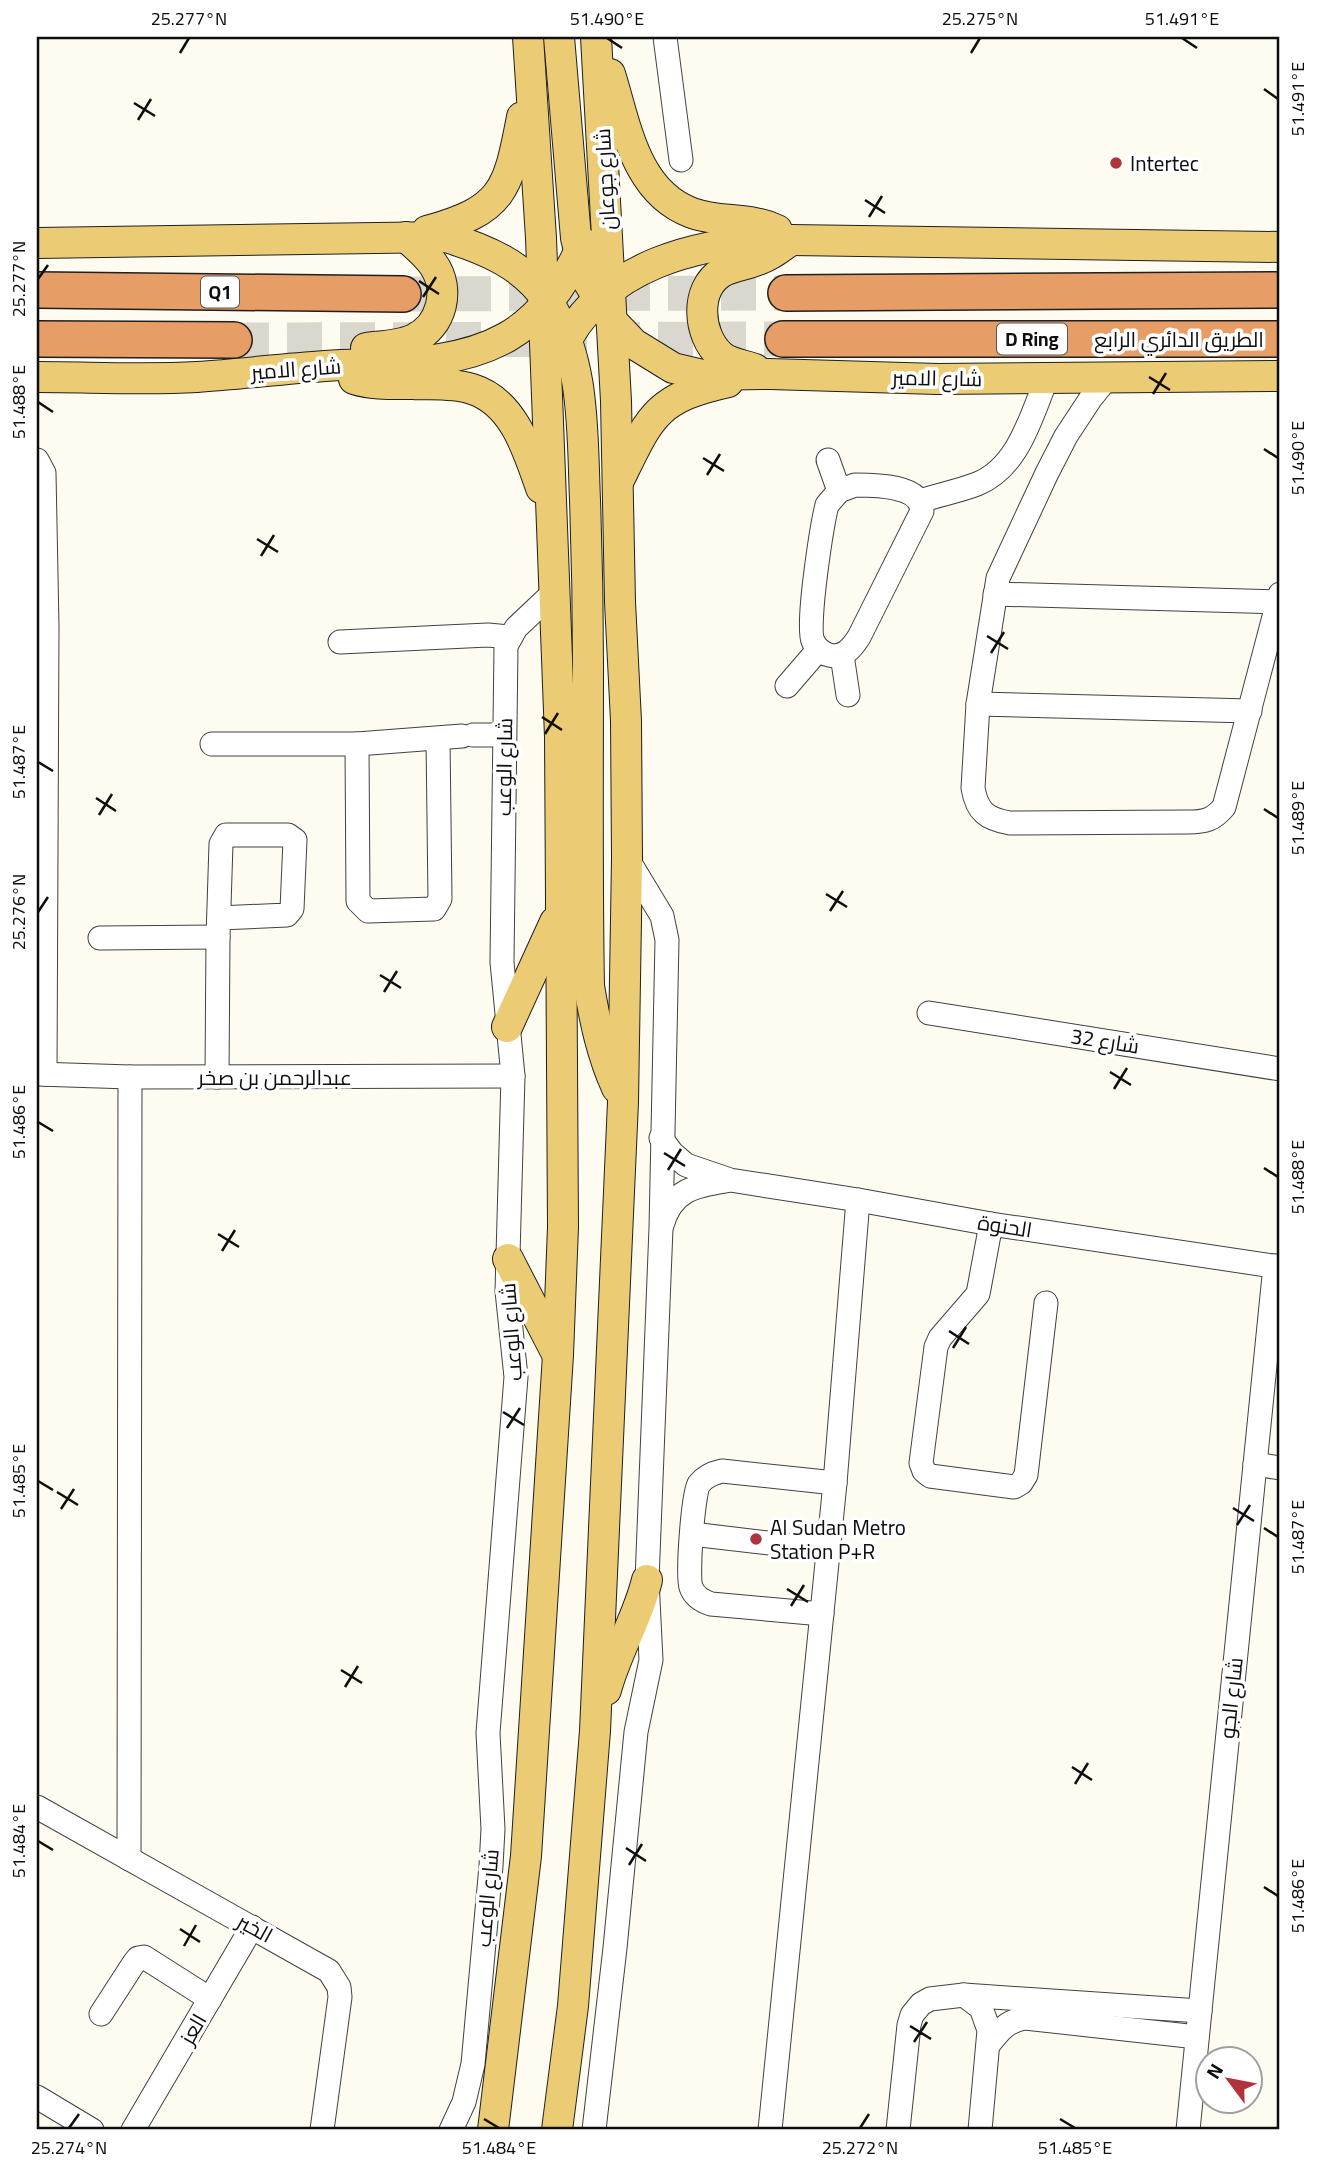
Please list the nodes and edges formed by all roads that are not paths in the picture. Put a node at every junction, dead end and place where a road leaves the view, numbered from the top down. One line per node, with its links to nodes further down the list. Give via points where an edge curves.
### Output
1 (528, 37): 5 (main road)
2 (559, 37): 12 (main road)
3 (597, 37): 7 (main road, شارع جوعان); 9 (main road, via 639,165 652,185 691,213 758,223)
4 (665, 37): 6 (street)
5 (530, 78): 8 (main road, via 517,149 500,192 487,207 460,222); 17 (main road)
6 (681, 160)
7 (605, 182): 12 (main road, شارع الامير); 18 (main road, شارع جوعان)
8 (406, 237): 10 (main road); 17 (main road, via 446,237 494,253 520,271); 24 (main road, via 433,263 440,277 443,292 436,320 413,340 348,352)
9 (791, 240): 11 (main road); 18 (main road, via 737,242 664,260); 25 (main road, via 771,255 720,273 710,283 703,302 701,319 720,355)
10 (37, 243)
11 (1280, 247)
12 (578, 254): 17 (main road, شارع الامير, via 565,279); 18 (main road, via 586,278)
13 (37, 290): 15 (highway, Q1)
14 (1280, 290): 16 (highway)
15 (403, 293)
16 (786, 293)
17 (544, 301): 22 (main road); 24 (main road, شارع الامير, via 524,326 456,357); 30 (main road, شارع الوعب)
18 (606, 302): 22 (main road); 25 (main road, شارع الامير, via 634,344 673,368 704,375); 33 (main road)
19 (37, 339): 21 (highway, شارع الامير)
20 (783, 339): 23 (highway, الطريق الدائري الرابع / D Ring)
21 (234, 340)
22 (566, 340): 30 (main road, via 554,371); 64 (main road, via 581,402 588,594 589,986 595,1026)
23 (1280, 340)
24 (324, 366): 27 (main road, شارع الامير, via 195,377); 36 (main road, via 375,383 474,389 492,401 519,431)
25 (770, 374): 29 (main road, شارع الامير); 33 (main road, via 707,387 662,407)
26 (1280, 376): 28 (main road, شارع الامير)
27 (37, 377)
28 (1108, 377): 29 (main road, شارع الامير); 38 (street, via 1078,416 1047,473 998,578)
29 (1047, 378): 35 (street, via 1014,454 999,471 978,484)
30 (547, 413): 36 (main road, شارع الوعب)
31 (37, 460): 52 (street, via 44,473)
32 (828, 460): 34 (street)
33 (617, 484): 53 (main road)
34 (839, 491): 35 (street, via 864,485 906,491); 42 (street, via 827,505 812,608 811,632)
35 (919, 501): 43 (street, via 922,511 908,541 859,637)
36 (552, 519): 37 (main road, شارع الوعب)
37 (555, 591): 40 (street); 54 (main road, شارع الوعب)
38 (995, 594): 39 (street); 46 (street)
39 (1279, 598): 47 (street)
40 (510, 637): 41 (street); 48 (street, شارع الوعب)
41 (340, 642)
42 (818, 650): 43 (street); 44 (street)
43 (842, 655): 45 (street)
44 (787, 686)
45 (848, 695)
46 (978, 704): 47 (street); 47 (street, via 975,802 995,820 1010,823 1204,822 1215,817 1224,807)
47 (1250, 711)
48 (504, 735): 49 (street); 58 (street, شارع الوعب, via 502,962)
49 (438, 739): 51 (street); 51 (street, via 440,899 434,909 368,911 358,901)
50 (212, 744): 51 (street)
51 (357, 744)
52 (42, 835): 60 (street)
53 (627, 858): 64 (main road); 65 (street, via 666,928)
54 (560, 912): 58 (main road); 73 (main road, شارع الوعب, via 563,1227)
55 (218, 927): 55 (street, via 221,844 226,835 293,837 292,909 286,915); 56 (street); 63 (street)
56 (100, 938)
57 (929, 1013): 59 (street, شارع 32)
58 (508, 1027): 61 (street, شارع الوعب)
59 (1280, 1069)
60 (41, 1074): 62 (street, عبدالرحمن بن صخر)
61 (513, 1076): 63 (street, عبدالرحمن بن صخر); 70 (street, شارع الوعب)
62 (130, 1077): 63 (street, عبدالرحمن بن صخر); 83 (street)
63 (217, 1077)
64 (623, 1102): 81 (main road)
65 (661, 1138): 66 (street, الحنوة, via 686,1165); 69 (street)
66 (730, 1180): 67 (street, الحنوة); 69 (street, الحنوة, via 684,1192 665,1214)
67 (858, 1200): 68 (street, الحنوة); 76 (street)
68 (990, 1224): 71 (street, الحنوة); 72 (street, via 978,1294 936,1347 922,1463 930,1476 1014,1487 1021,1483 1026,1475)
69 (661, 1228): 79 (street)
70 (508, 1259): 73 (main road); 96 (street, شارع الوعب, via 516,1377 488,1733 492,1846 473,2064)
71 (1278, 1267): 74 (street, شارع الجو)
72 (1046, 1303)
73 (558, 1354): 92 (main road, شارع الوعب, via 526,1856)
74 (1255, 1464): 75 (street); 87 (street, شارع الجو)
75 (1280, 1468)
76 (835, 1483): 77 (street, via 714,1473 696,1491); 78 (street)
77 (692, 1534): 78 (street); 80 (street, via 689,1578 702,1601)
78 (828, 1550): 80 (street)
79 (647, 1580): 81 (main road, via 608,1681); 98 (street, via 651,1660 636,1732)
80 (822, 1615): 99 (street)
81 (595, 1731): 97 (main road, via 573,2006)
82 (37, 1807): 83 (street, الخير)
83 (129, 1859): 84 (street, الخير)
84 (252, 1927): 86 (street, العز); 95 (street, الخير, via 329,1971 339,1987)
85 (964, 1995): 87 (street); 90 (street, via 985,2015); 100 (street, via 930,1999 912,2015)
86 (210, 1999): 88 (street, via 138,1958); 94 (street, العز)
87 (1200, 2011): 89 (street, شارع الجو)
88 (101, 2014)
89 (1197, 2037): 90 (street, via 1025,2018 1010,2022); 102 (street, شارع الجو)
90 (989, 2044): 101 (street)
91 (37, 2097): 93 (street)
92 (492, 2122)
93 (92, 2130)
94 (134, 2130)
95 (322, 2130)
96 (451, 2130)
97 (557, 2130)
98 (594, 2130)
99 (770, 2130)
100 (898, 2130)
101 (980, 2130)
102 (1188, 2130)

